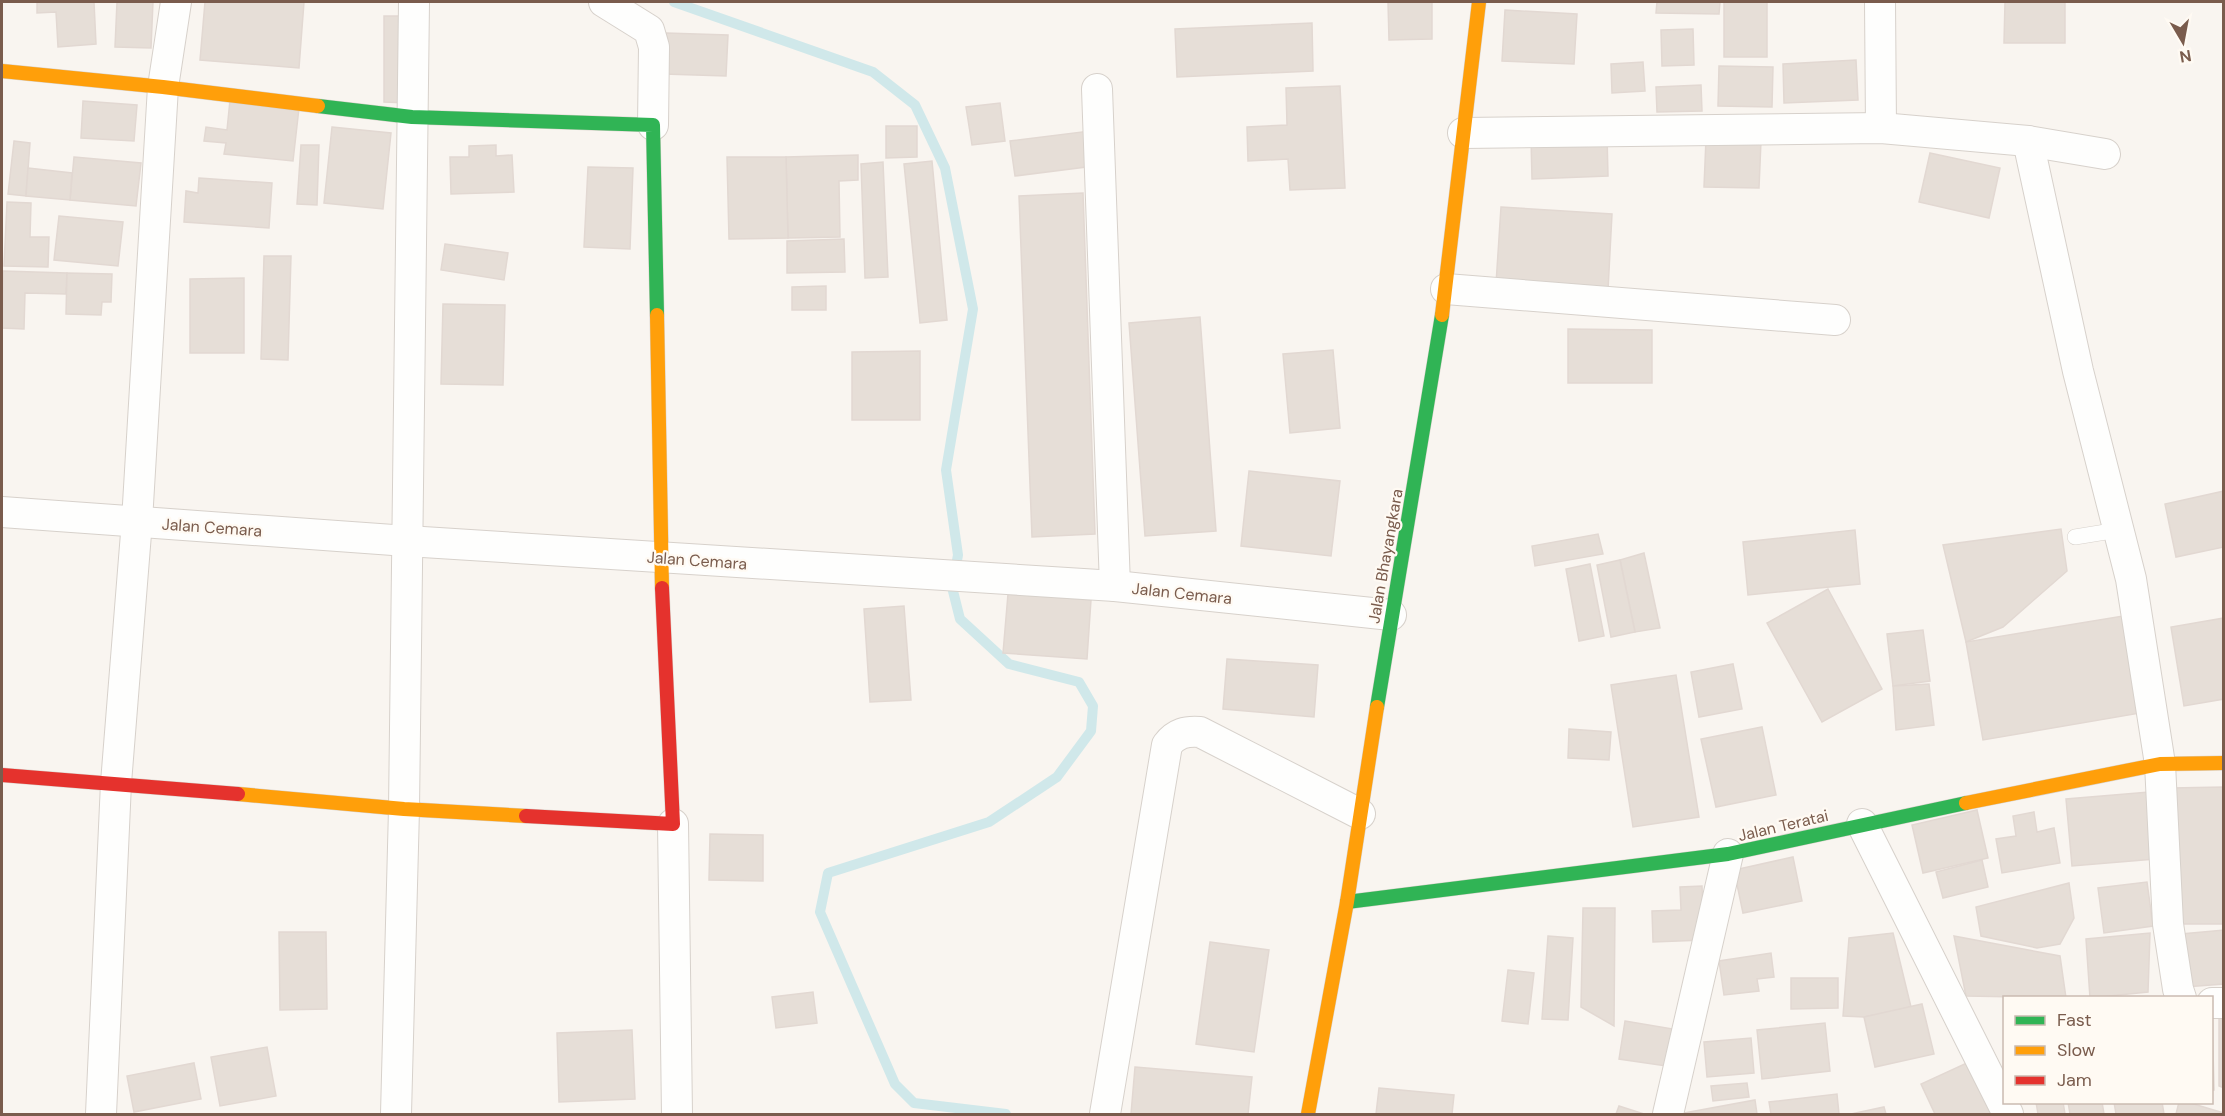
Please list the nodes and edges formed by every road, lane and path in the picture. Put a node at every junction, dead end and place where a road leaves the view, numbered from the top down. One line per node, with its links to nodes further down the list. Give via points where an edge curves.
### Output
1 (176, 2): 7 (street)
2 (414, 2): 9 (street)
3 (604, 2): 10 (street, via 649,30 654,46)
4 (1479, 2): 12 (street, Jalan Bhayangkara)
5 (1881, 2): 11 (street)
6 (2, 71): 7 (street)
7 (163, 87): 9 (street); 18 (street)
8 (1097, 89): 23 (street)
9 (412, 117): 10 (street); 21 (street)
10 (653, 124): 22 (street)
11 (1881, 128): 12 (street); 13 (street)
12 (1463, 133): 15 (street, Jalan Bhayangkara)
13 (2028, 141): 14 (street); 19 (street, via 2078,371)
14 (2105, 154)
15 (1446, 290): 16 (street); 24 (street, Jalan Bhayangkara)
16 (1835, 320)
17 (2, 512): 18 (street, Jalan Cemara)
18 (137, 521): 21 (street, Jalan Cemara); 28 (street)
19 (2118, 530): 20 (lane); 26 (street, via 2131,579)
20 (2075, 537)
21 (406, 541): 22 (street, Jalan Cemara); 29 (street)
22 (661, 557): 23 (street, Jalan Cemara); 31 (street)
23 (1115, 586): 24 (street, Jalan Cemara)
24 (1391, 615): 30 (street, Jalan Bhayangkara)
25 (2223, 763): 26 (street, Jalan Teratai)
26 (2160, 764): 32 (street, Jalan Teratai); 35 (street, via 2168,924)
27 (2, 775): 28 (street)
28 (116, 783): 29 (street); 36 (street)
29 (404, 809): 31 (street); 37 (street)
30 (1360, 814): 34 (street, Jalan Bhayangkara); 39 (street, via 1200,732 1173,737 1167,745)
31 (674, 824): 38 (street)
32 (1862, 824): 33 (street, Jalan Teratai); 42 (street)
33 (1728, 854): 34 (street, Jalan Teratai); 41 (street)
34 (1347, 902): 40 (street, Jalan Bhayangkara)
35 (2180, 996)
36 (101, 1114)
37 (396, 1114)
38 (677, 1114)
39 (1105, 1114)
40 (1308, 1114)
41 (1668, 1114)
42 (2008, 1114)

